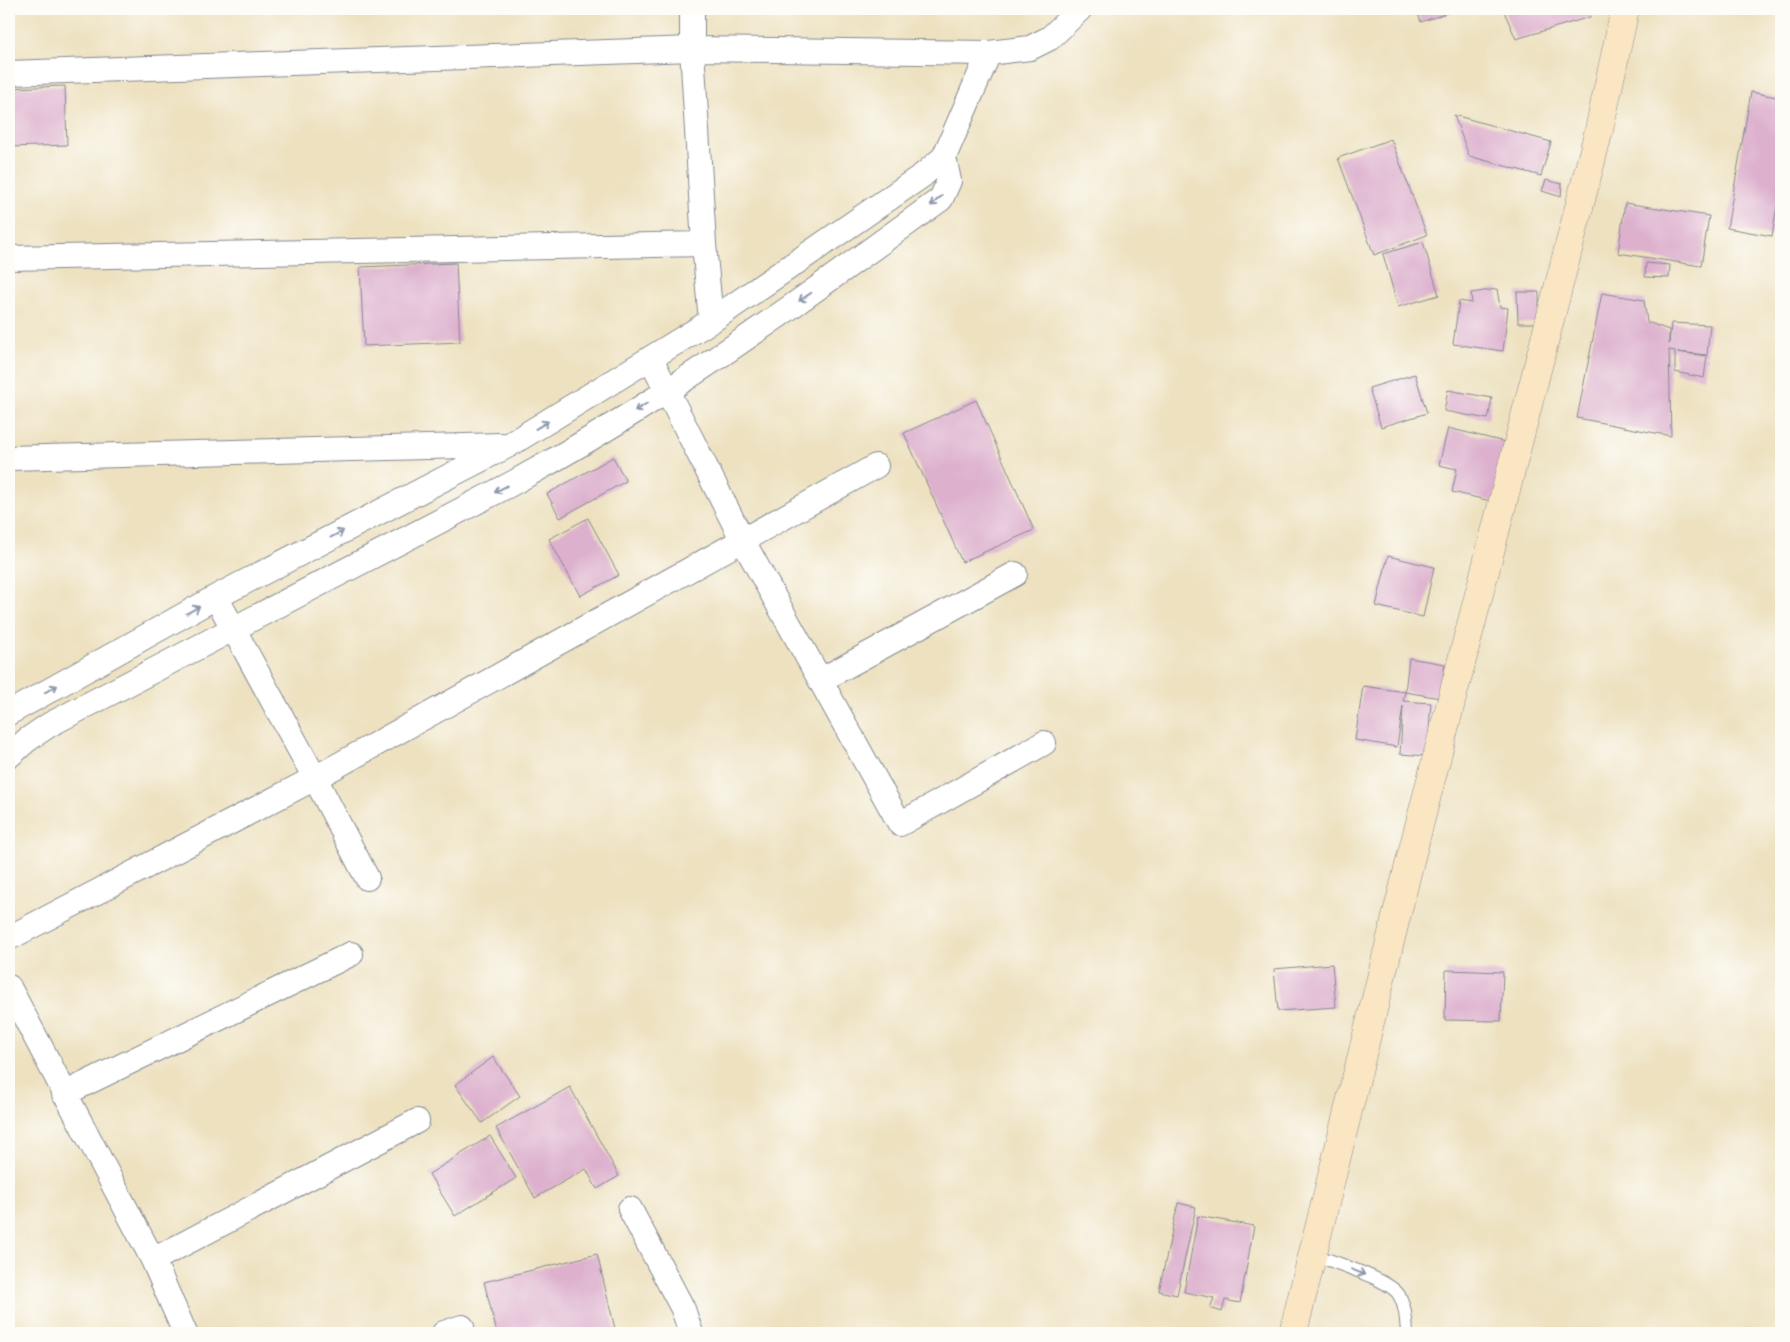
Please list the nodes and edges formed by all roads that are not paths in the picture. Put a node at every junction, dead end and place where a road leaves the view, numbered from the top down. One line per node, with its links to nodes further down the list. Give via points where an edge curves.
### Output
1 (692, 9): 4 (street)
2 (1080, 9): 5 (street, via 1050,38 1030,48)
3 (1625, 9): 32 (main road, via 1599,130)
4 (692, 49): 5 (street); 6 (street); 8 (street)
5 (989, 53): 7 (street)
6 (9, 73)
7 (944, 157): 10 (street, via 915,181); 12 (street, one-way to 12, via 949,181 941,199)
8 (704, 244): 9 (street); 10 (street)
9 (9, 258)
10 (711, 321): 11 (street)
11 (651, 359): 12 (street); 13 (street, one-way to 11)
12 (667, 391): 16 (street); 19 (street, one-way to 19, via 511,484)
13 (509, 445): 14 (street); 18 (street, one-way to 13)
14 (9, 458)
15 (876, 466): 16 (street)
16 (743, 541): 20 (street); 24 (street)
17 (1015, 574): 20 (street)
18 (216, 597): 19 (street); 21 (street, one-way to 18)
19 (234, 629): 23 (street, via 50,725); 24 (street)
20 (821, 680): 22 (street, via 900,824)
21 (9, 713)
22 (1044, 743)
23 (9, 756)
24 (315, 778): 25 (street); 26 (street)
25 (367, 878)
26 (9, 938)
27 (351, 954): 29 (street)
28 (9, 987): 29 (street)
29 (64, 1094): 33 (street)
30 (417, 1121): 33 (street)
31 (630, 1209): 35 (street, via 683,1309)
32 (1312, 1254): 36 (main road); 37 (lane, one-way to 37, via 1384,1282 1399,1295 1406,1314)
33 (153, 1260): 34 (street)
34 (185, 1333)
35 (692, 1333)
36 (1292, 1333)
37 (1407, 1333)

